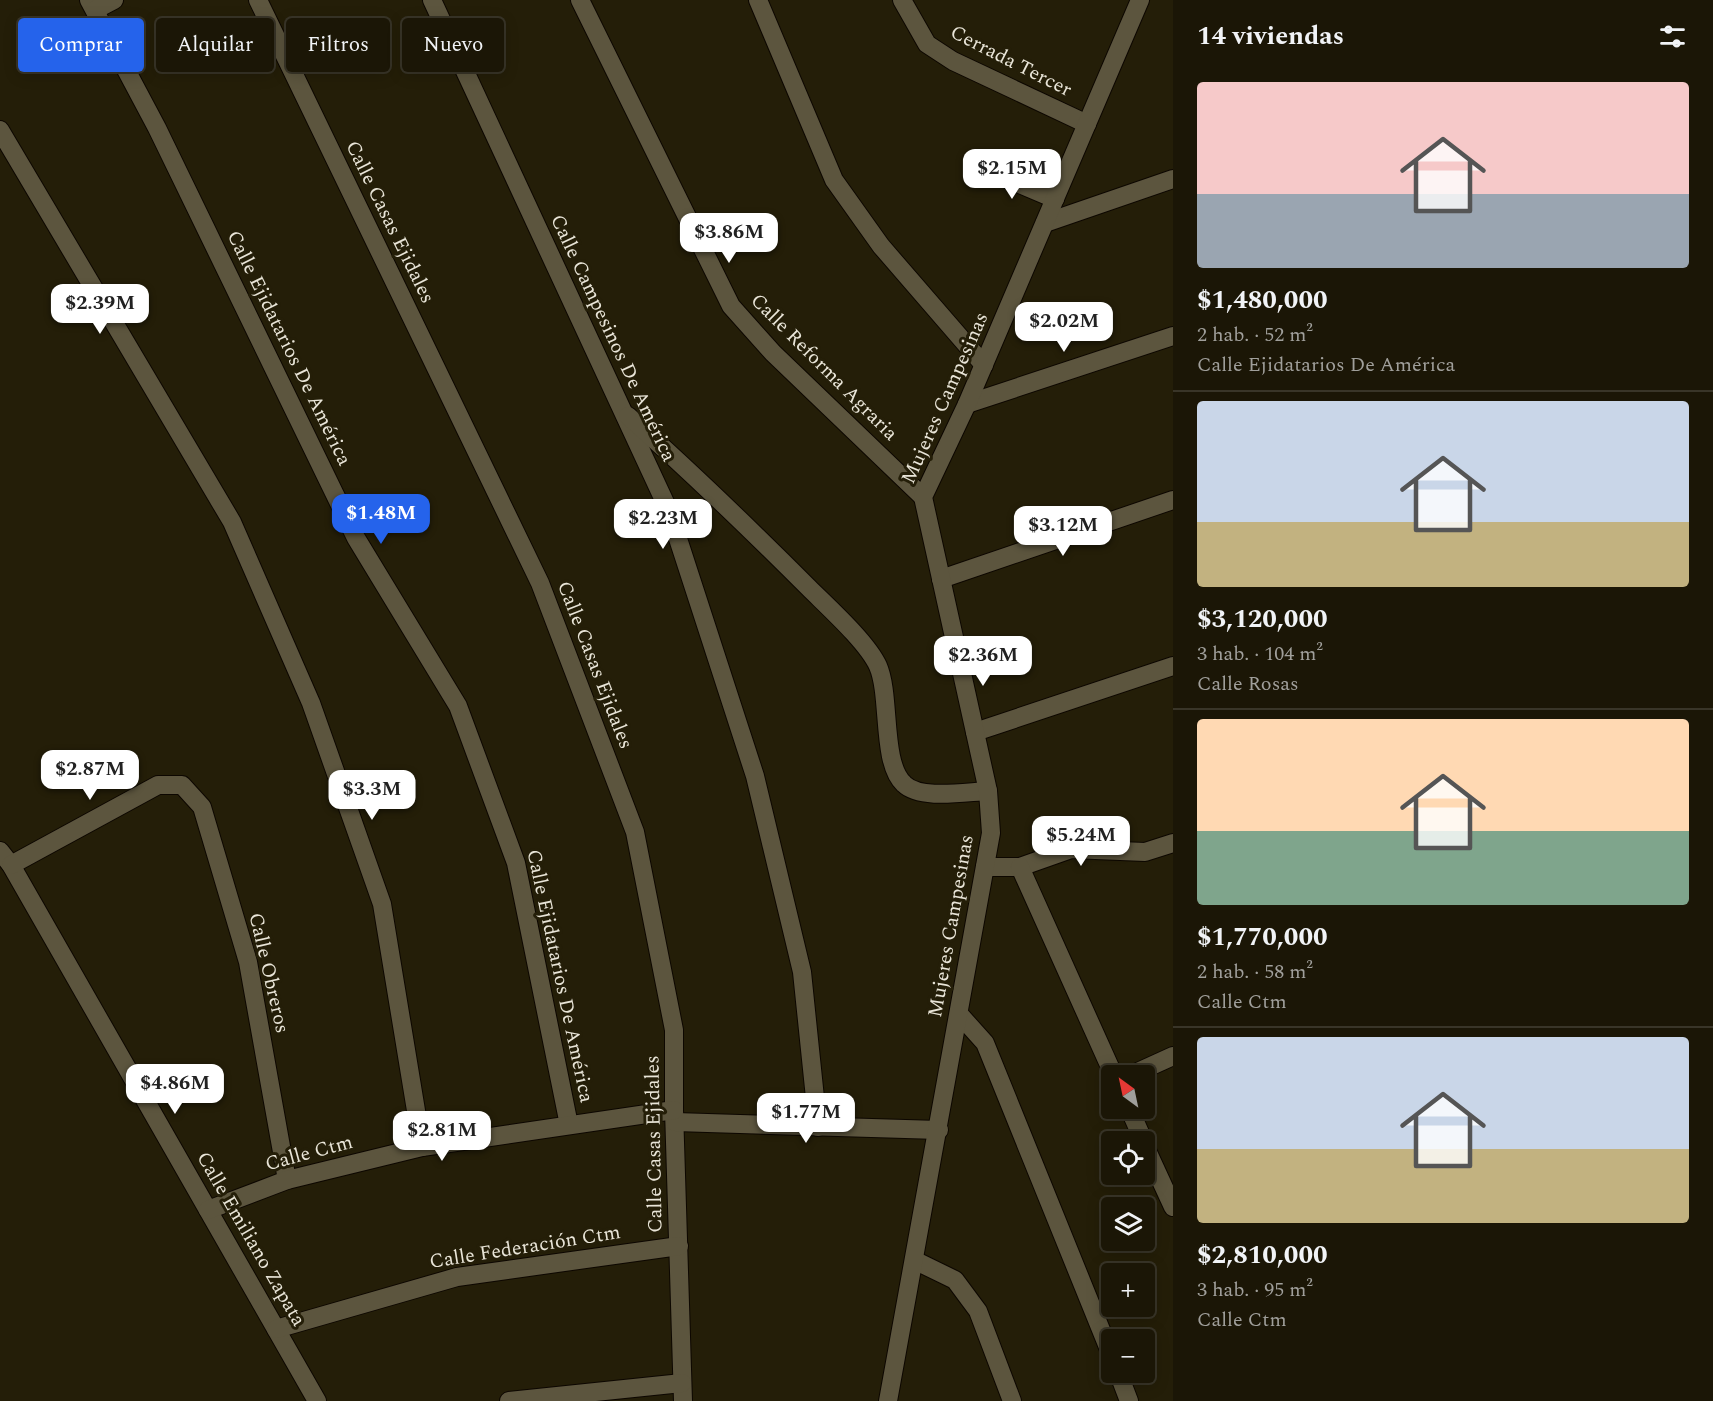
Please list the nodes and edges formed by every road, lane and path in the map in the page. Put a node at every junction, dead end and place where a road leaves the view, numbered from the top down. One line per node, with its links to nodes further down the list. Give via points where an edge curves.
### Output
1 (114, 0): 8 (street)
2 (258, 0): 34 (street, Calle Casas Ejidales, via 540,583 626,810 634,832 674,1030)
3 (432, 0): 19 (street, Calle Campesinos De América)
4 (580, 0): 20 (street, Calle Reforma Agraria, via 731,306 773,353)
5 (758, 0): 17 (street, via 834,180 881,246)
6 (902, 0): 9 (street, Cerrada Tercer, via 927,44 952,61)
7 (1140, 0): 9 (street, Mujeres Campesinas)
8 (92, 5): 35 (street, Calle Ejidatarios De América, via 157,128 356,538 458,706 516,863)
9 (1087, 124): 14 (street, Mujeres Campesinas)
10 (0, 130): 11 (street)
11 (6, 151): 38 (street, via 232,522 311,703 382,904)
12 (982, 168): 14 (street)
13 (1173, 179): 15 (street)
14 (1055, 199): 15 (street, Mujeres Campesinas)
15 (1045, 223): 17 (street, Mujeres Campesinas)
16 (1173, 336): 18 (street)
17 (984, 365): 18 (street, Mujeres Campesinas)
18 (967, 404): 20 (street, Mujeres Campesinas)
19 (620, 408): 25 (street, via 717,496 846,625 878,665 892,759 903,783 919,793); 36 (street, Calle Campesinos De América, via 669,510 755,776 802,972)
20 (923, 497): 22 (street, Mujeres Campesinas)
21 (1173, 500): 22 (street)
22 (941, 579): 24 (street, Mujeres Campesinas)
23 (1173, 666): 24 (street)
24 (975, 732): 25 (street, Mujeres Campesinas)
25 (987, 791): 28 (street, Mujeres Campesinas, via 991,833)
26 (1173, 843): 29 (street, via 1145,852 1071,849)
27 (5, 858): 40 (street, Calle Obreros, via 158,785 182,785 202,807 248,962); 42 (street, Calle Emiliano Zapata)
28 (985, 867): 29 (street); 30 (street, Mujeres Campesinas)
29 (1020, 867): 32 (street)
30 (959, 1014): 37 (street, Mujeres Campesinas); 46 (street, via 985,1043)
31 (1173, 1056): 33 (street)
32 (1109, 1065)
33 (1153, 1065)
34 (674, 1116): 35 (street, Calle Ctm); 36 (street, Calle Ctm); 43 (street, Calle Casas Ejidales)
35 (569, 1125): 38 (street, Calle Ctm)
36 (818, 1127): 37 (street, Calle Ctm)
37 (939, 1130): 44 (street, Mujeres Campesinas)
38 (422, 1147): 40 (street, Calle Ctm)
39 (1155, 1167): 41 (street)
40 (287, 1180): 42 (street, Calle Ctm)
41 (1173, 1205)
42 (208, 1210): 45 (street, Calle Emiliano Zapata)
43 (679, 1246): 45 (street, Calle Federación Ctm, via 457,1277); 47 (street, Calle Casas Ejidales)
44 (915, 1260): 52 (street, Mujeres Campesinas); 53 (street, via 955,1280 978,1311)
45 (276, 1329): 49 (street, Calle Emiliano Zapata)
46 (1101, 1330)
47 (682, 1383): 50 (street); 51 (street, Calle Casas Ejidales)
48 (1122, 1383): 54 (street)
49 (317, 1401)
50 (509, 1401)
51 (682, 1401)
52 (888, 1401)
53 (1012, 1401)
54 (1129, 1401)

